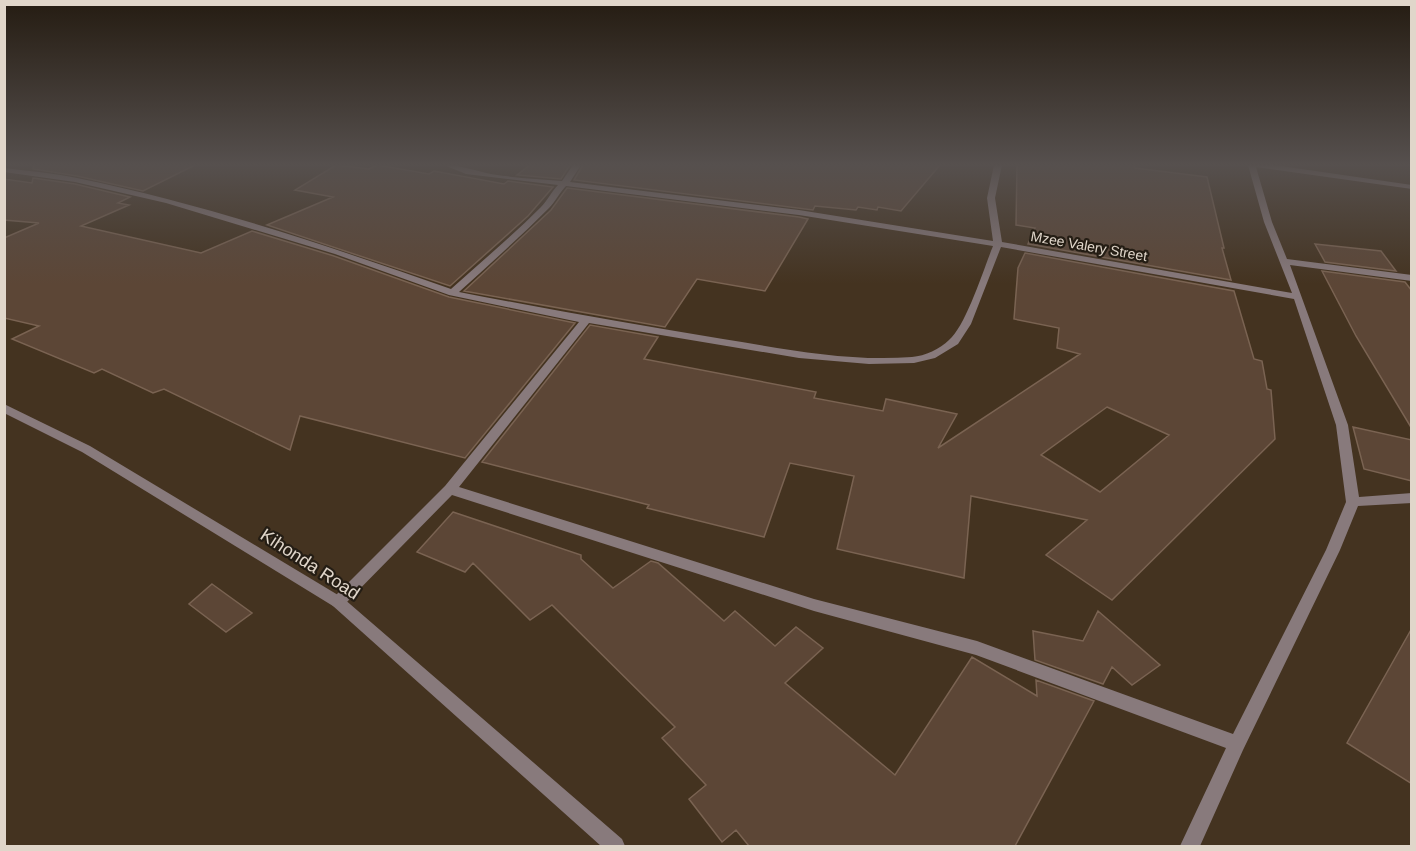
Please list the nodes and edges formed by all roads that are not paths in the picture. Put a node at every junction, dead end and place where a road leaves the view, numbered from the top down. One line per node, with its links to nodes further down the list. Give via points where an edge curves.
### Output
1 (180, 205): 9 (street, via 338,252)
2 (548, 205): 9 (street)
3 (752, 205): 6 (street, Mzee Valery Street)
4 (992, 205): 6 (street)
5 (1263, 205): 7 (street)
6 (998, 244): 10 (street, Mzee Valery Street); 11 (street, via 966,324 954,342 931,356 914,360 799,355)
7 (1283, 261): 8 (street); 10 (street)
8 (1412, 278)
9 (452, 293): 11 (street)
10 (1298, 297): 15 (street, via 1342,425)
11 (586, 320): 13 (street)
12 (4, 408): 16 (street, Kihonda Road, via 86,449)
13 (450, 489): 16 (street); 17 (street, via 814,605 977,648)
14 (1412, 498): 15 (street)
15 (1353, 502): 17 (street)
16 (338, 602): 18 (street, Kihonda Road)
17 (1237, 744): 19 (street)
18 (614, 846)
19 (1190, 846)

